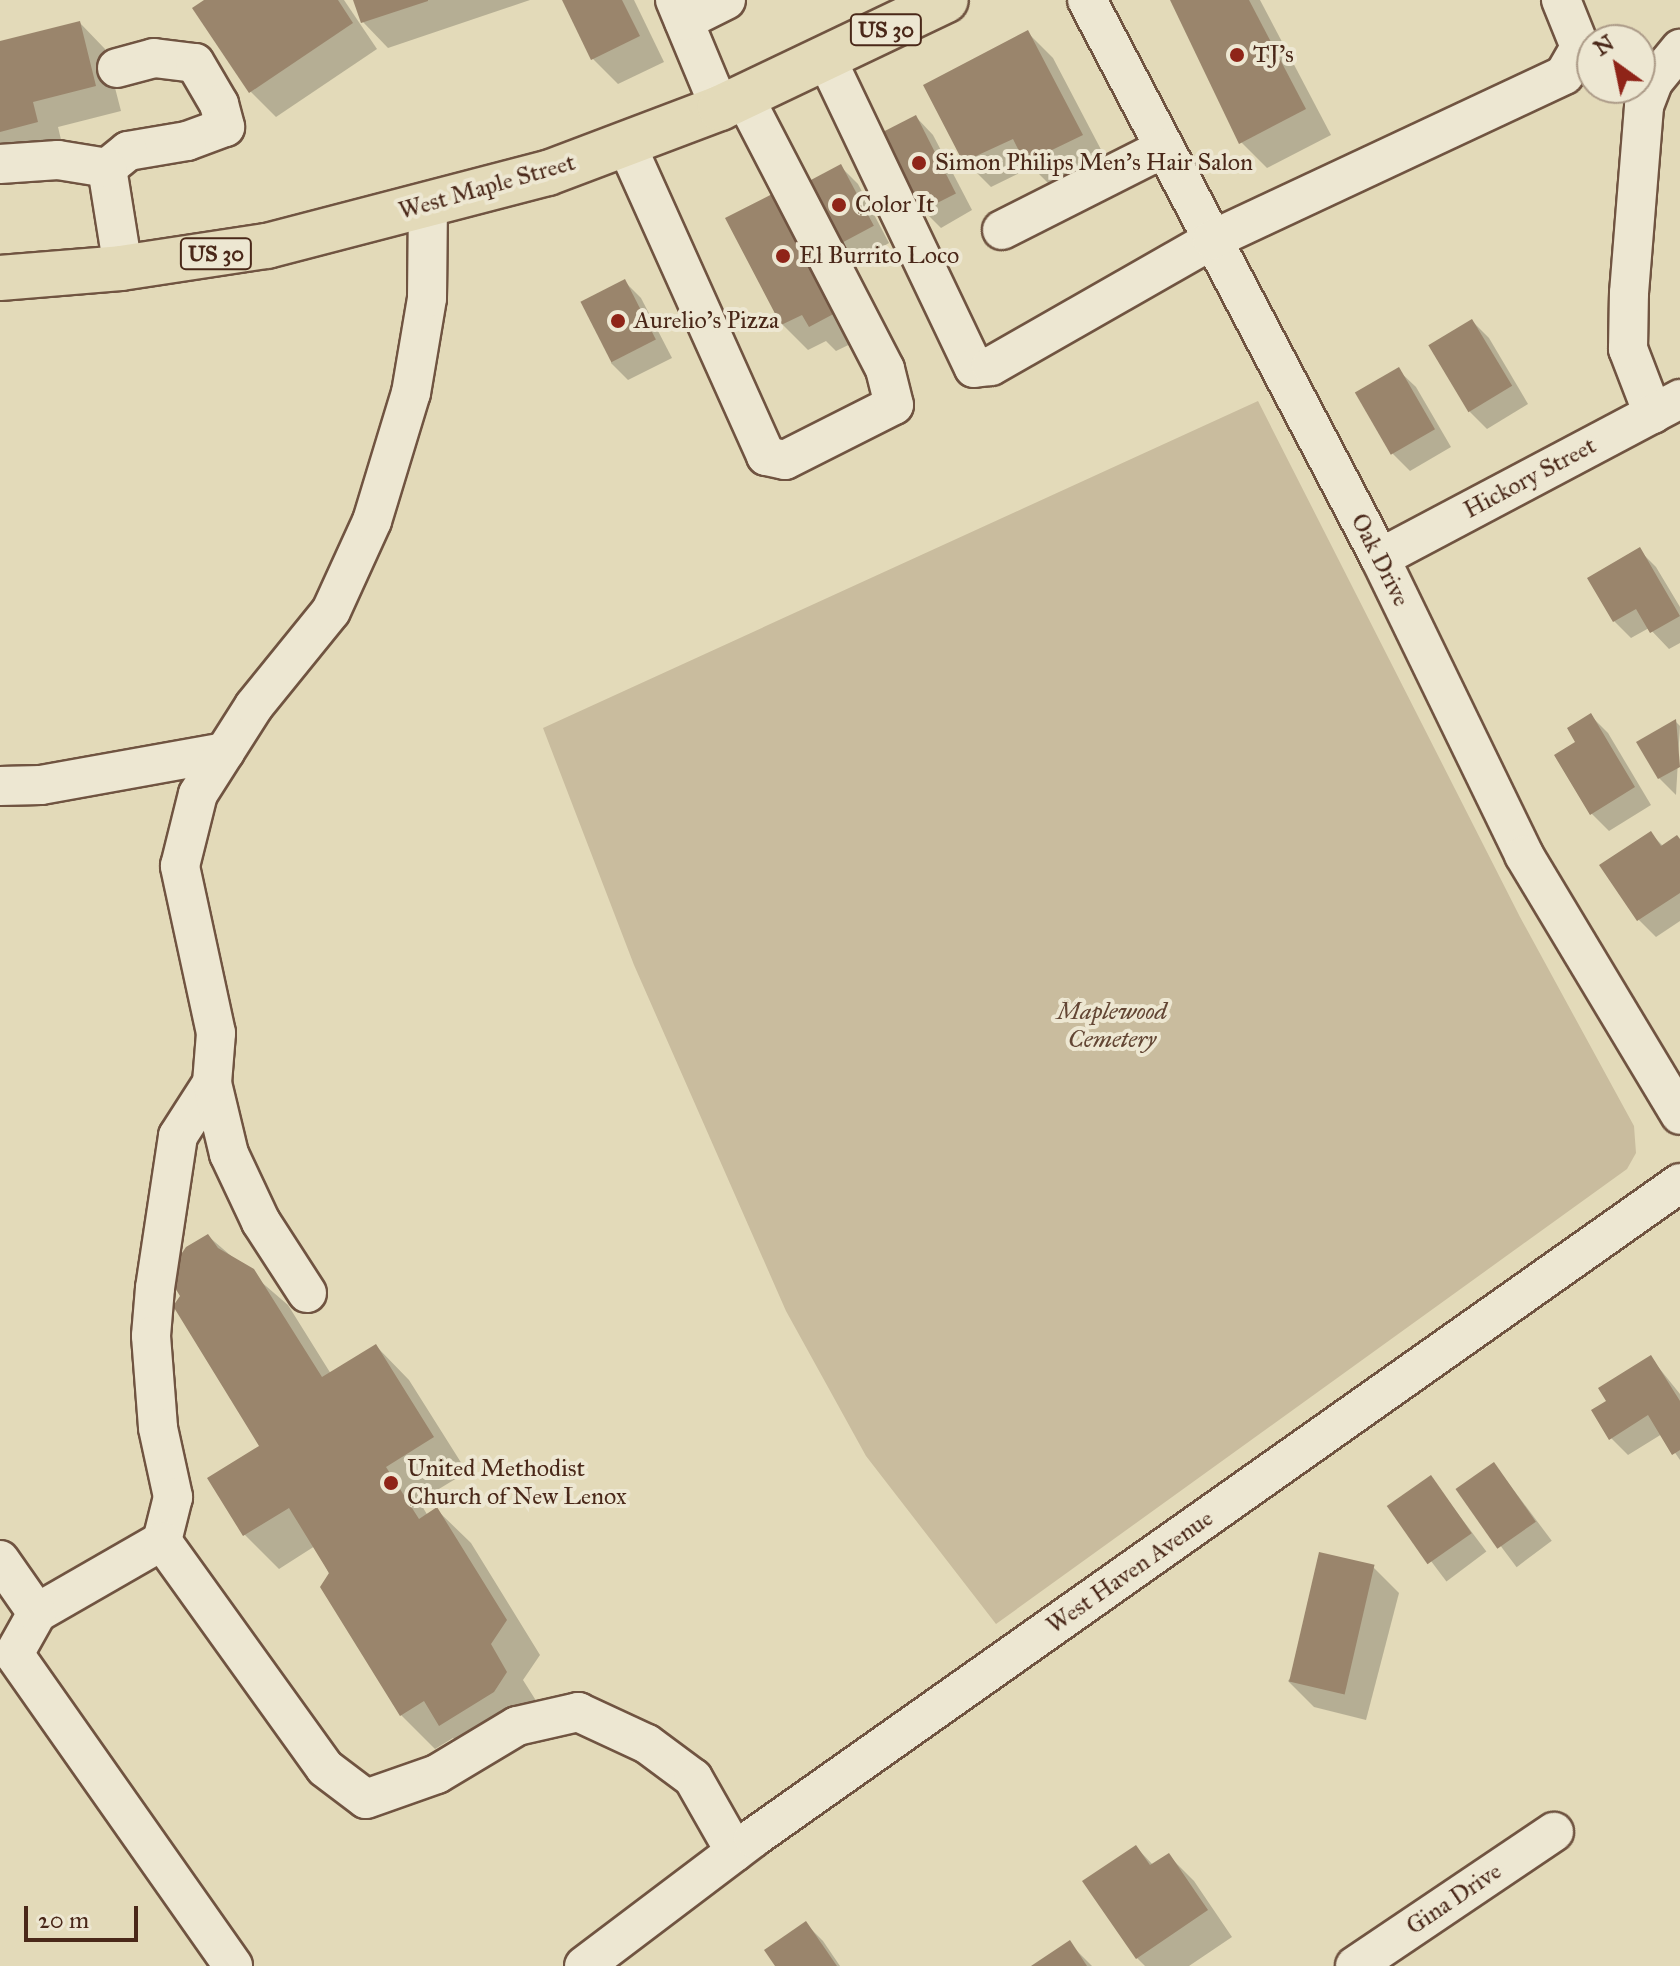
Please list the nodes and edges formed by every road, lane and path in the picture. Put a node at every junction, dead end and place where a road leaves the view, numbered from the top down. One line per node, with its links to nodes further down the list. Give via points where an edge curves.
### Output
1 (726, 0): 5 (street)
2 (1087, 0): 11 (street, Oak Drive)
3 (1561, 0): 16 (street, via 1580,47 1564,75)
4 (921, 5): 7 (main road, West Maple Street / US 30)
5 (679, 10): 9 (street)
6 (1680, 49): 19 (street, via 1653,82 1644,106 1629,293 1628,349)
7 (827, 60): 9 (main road, West Maple Street / US 30); 16 (street, via 974,368 991,366)
8 (117, 68): 13 (street, via 154,58 195,63 219,104 225,127 187,141 128,151)
9 (732, 103): 10 (main road, West Maple Street / US 30); 10 (street, via 885,369 894,405 785,460 766,456)
10 (626, 144): 14 (main road, West Maple Street / US 30, via 548,173)
11 (1164, 148): 15 (street); 16 (street, Oak Drive)
12 (0, 164): 13 (street, via 58,160)
13 (107, 168): 17 (street)
14 (428, 206): 17 (main road, West Maple Street / US 30, via 267,246); 21 (street, via 427,298 411,393 372,521 331,611 254,706)
15 (1002, 230)
16 (1212, 240): 20 (street, Oak Drive)
17 (123, 268): 18 (main road, West Maple Street / US 30)
18 (0, 278)
19 (1666, 406): 20 (street, Hickory Street)
20 (1380, 558): 24 (street, Oak Drive, via 1524,855)
21 (225, 752): 22 (street, via 41,785); 23 (street, via 198,794 180,866 216,1033)
22 (0, 786)
23 (212, 1083): 26 (street, via 229,1154 261,1222); 27 (street, via 178,1136 155,1288 151,1336 158,1428 173,1497)
24 (1680, 1115)
25 (1680, 1183): 31 (street, West Haven Avenue)
26 (307, 1293)
27 (162, 1541): 29 (street); 31 (street, via 325,1768 366,1799 437,1774 517,1726 578,1712 647,1744 693,1778)
28 (0, 1560): 29 (street)
29 (37, 1613): 32 (street, via 14,1654)
30 (1554, 1832): 34 (street, Gina Drive)
31 (735, 1852): 33 (street, West Haven Avenue)
32 (233, 1966)
33 (584, 1966)
34 (1355, 1966)

